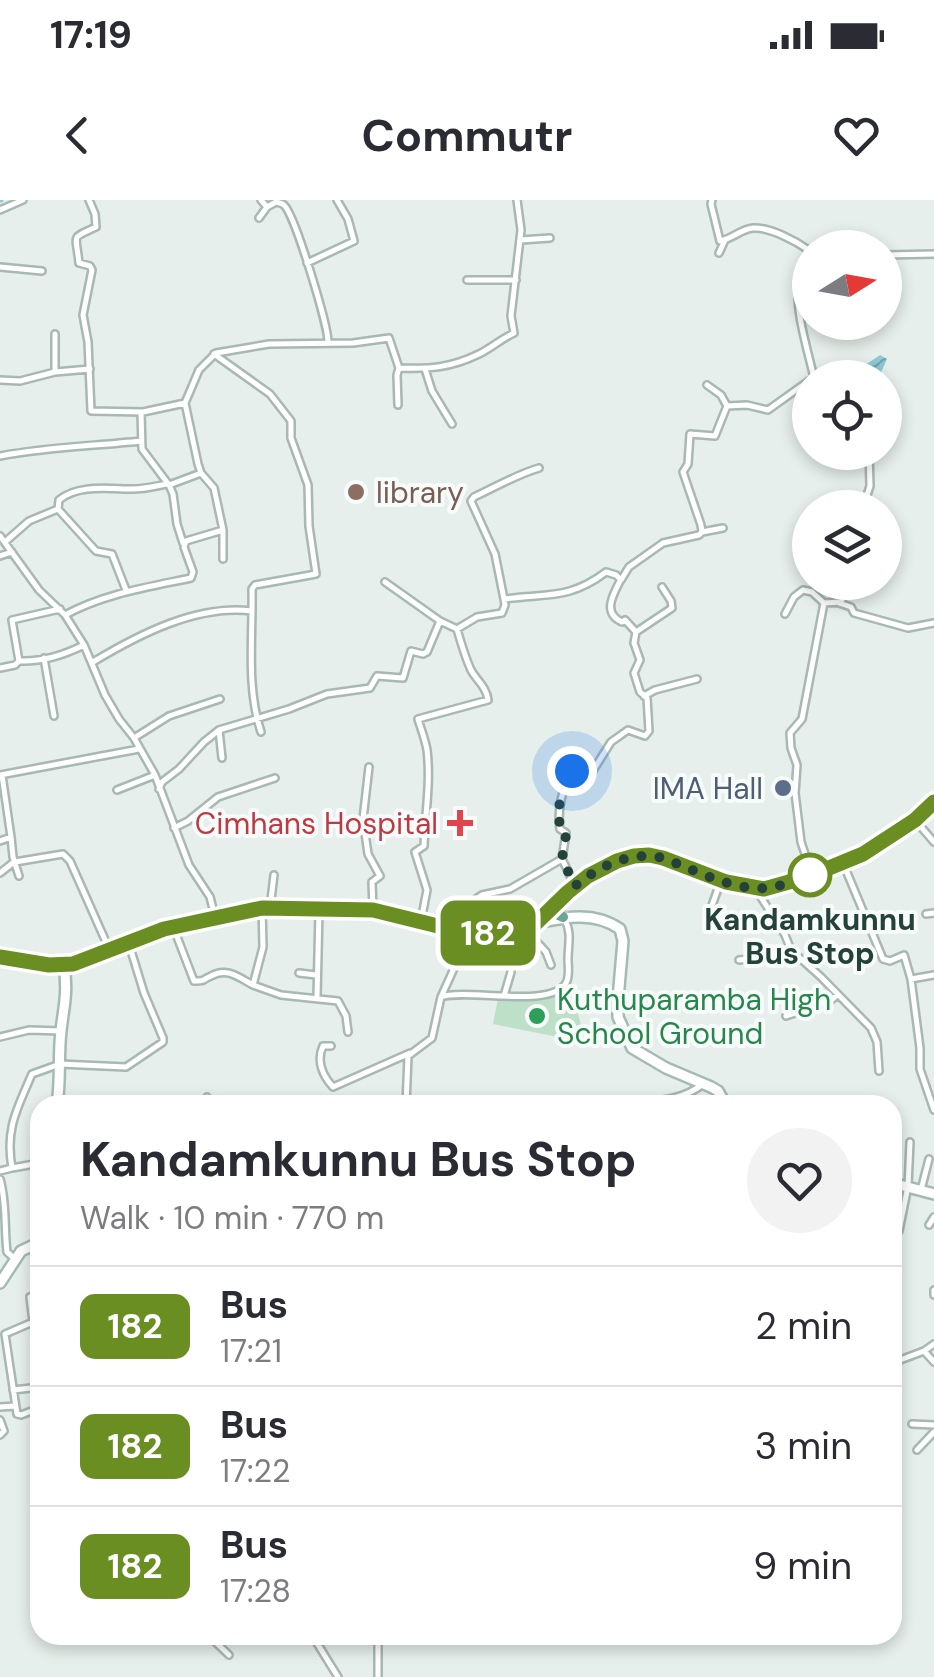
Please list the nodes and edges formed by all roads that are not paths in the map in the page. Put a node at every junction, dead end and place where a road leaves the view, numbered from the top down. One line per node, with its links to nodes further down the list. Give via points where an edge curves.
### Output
1 (24, 200): 9 (street)
2 (89, 200): 27 (street, via 96,227 76,238 79,263 92,270 83,315)
3 (260, 200): 8 (street)
4 (337, 200): 18 (street, via 354,241)
5 (516, 200): 12 (street)
6 (712, 200): 13 (street, via 720,241)
7 (280, 201): 8 (street); 18 (street)
8 (267, 207): 10 (street)
9 (0, 210)
10 (259, 218)
11 (550, 238): 12 (street)
12 (521, 240): 22 (street)
13 (725, 240): 14 (street, via 753,228); 15 (street)
14 (792, 242)
15 (718, 253)
16 (934, 254): 17 (street)
17 (902, 255)
18 (306, 263): 24 (street)
19 (0, 267): 20 (street)
20 (42, 271)
21 (467, 280): 22 (street)
22 (516, 280): 28 (street, via 514,333 461,361)
23 (55, 334): 29 (street)
24 (328, 342): 25 (street); 26 (street, via 389,338)
25 (214, 354): 33 (street, via 198,370); 60 (street, via 286,412 308,485 316,574 255,584)
26 (399, 368): 28 (street); 34 (street)
27 (90, 369): 29 (street); 36 (street, via 91,411)
28 (425, 369): 37 (street)
29 (55, 372): 30 (street)
30 (0, 380)
31 (708, 385): 35 (street)
32 (792, 393): 35 (street, via 768,410)
33 (186, 403): 36 (street); 41 (street)
34 (398, 405)
35 (727, 406): 46 (street, via 716,436 690,434 683,472)
36 (141, 412): 38 (street)
37 (452, 424)
38 (142, 441): 39 (street); 42 (street)
39 (0, 456)
40 (539, 468): 56 (street, via 472,502 495,554)
41 (200, 473): 42 (street); 45 (street, via 214,488)
42 (168, 484): 43 (street, via 70,492); 48 (street)
43 (58, 509): 47 (street); 55 (street, via 96,551 112,554)
44 (724, 528): 46 (street)
45 (223, 530): 48 (street); 51 (street)
46 (702, 532): 52 (street, via 663,542)
47 (2, 539): 49 (street)
48 (184, 546): 55 (street, via 192,576)
49 (12, 552): 50 (street); 61 (street)
50 (0, 556)
51 (222, 559)
52 (618, 580): 56 (street, via 606,572 566,593); 66 (street, via 612,614)
53 (385, 582): 63 (street)
54 (662, 586): 66 (street, via 672,608)
55 (127, 592): 61 (street)
56 (504, 599): 65 (street, via 502,613)
57 (841, 600): 58 (street)
58 (839, 603): 59 (street); 64 (street, via 906,628)
59 (824, 604): 62 (street, via 803,590); 99 (street, via 802,719 790,736 801,842)
60 (252, 611): 70 (street, via 171,622); 76 (street)
61 (62, 612): 67 (street); 69 (street, via 12,620)
62 (785, 614)
63 (440, 622): 65 (street); 76 (street, via 427,652 412,650 401,679 377,676 370,688 327,694)
64 (934, 623)
65 (457, 629): 110 (street, via 488,700 418,718 428,794 424,846 416,852 426,890)
66 (636, 632): 73 (street, via 640,660 634,673)
67 (84, 644): 68 (street); 70 (street)
68 (44, 658): 69 (street); 75 (street)
69 (19, 661): 71 (street)
70 (92, 662): 79 (street)
71 (0, 668)
72 (697, 680): 73 (street)
73 (644, 696): 94 (street, via 647,735 628,730 588,776 574,771 568,778 558,806 566,835)
74 (220, 699): 79 (street, via 169,716)
75 (54, 716)
76 (257, 719): 77 (street); 78 (street)
77 (219, 730): 81 (street); 86 (street)
78 (261, 732)
79 (134, 738): 80 (street)
80 (140, 748): 83 (street); 84 (street)
81 (222, 758)
82 (370, 768): 106 (street, via 363,818 368,854 380,876 372,882)
83 (1, 775): 91 (street)
84 (155, 775): 86 (street); 87 (street)
85 (275, 778): 90 (street, via 218,797)
86 (159, 789): 90 (street)
87 (117, 790)
88 (934, 802): 89 (main road)
89 (915, 820): 93 (street); 96 (main road)
90 (174, 828): 109 (street)
91 (11, 836): 92 (street); 95 (street)
92 (0, 842)
93 (934, 842)
94 (562, 859): 102 (street); 113 (street, via 510,889 476,898)
95 (14, 862): 97 (street); 100 (street); 117 (street, via 63,854)
96 (843, 862): 99 (main road); 125 (street, via 883,959 904,956)
97 (0, 873)
98 (274, 875): 104 (street)
99 (812, 875): 103 (main road)
100 (19, 876)
101 (722, 880): 102 (main road, via 649,855 617,861); 103 (main road); 107 (street)
102 (575, 886): 108 (main road)
103 (756, 888): 116 (street)
104 (266, 908): 105 (main road); 109 (main road); 126 (street)
105 (320, 908): 106 (main road); 124 (street)
106 (373, 910): 110 (main road)
107 (710, 911)
108 (556, 912): 114 (main road); 129 (street, via 570,932 567,982 532,996); 139 (main road, via 620,929 618,1017 632,1048)
109 (215, 917): 111 (main road)
110 (421, 919): 112 (main road)
111 (173, 926): 115 (main road); 126 (street, via 194,981 223,971)
112 (454, 929): 113 (main road); 128 (street, via 456,964)
113 (475, 932): 114 (main road)
114 (513, 934): 121 (street, via 534,940); 129 (street)
115 (129, 943): 117 (main road); 137 (street, via 163,1042 126,1067)
116 (791, 950): 119 (street); 127 (street)
117 (110, 951): 120 (main road)
118 (0, 957): 120 (main road)
119 (739, 960)
120 (64, 965): 132 (main road)
121 (551, 965)
122 (299, 973): 124 (street)
123 (934, 974): 125 (street)
124 (316, 975): 130 (street)
125 (911, 979): 144 (street, via 920,1069)
126 (253, 985): 130 (street)
127 (837, 994): 131 (street); 138 (street, via 871,1028)
128 (441, 996): 129 (street); 136 (street, via 432,1038)
129 (504, 996)
130 (317, 997): 133 (street, via 338,1001)
131 (786, 1016)
132 (61, 1030): 134 (street); 137 (main road)
133 (348, 1032)
134 (0, 1037)
135 (331, 1046): 136 (street, via 322,1046 320,1060 334,1087)
136 (410, 1053): 141 (street)
137 (60, 1064): 140 (main road); 148 (street, via 32,1074 9,1139)
138 (879, 1071)
139 (703, 1084): 142 (street); 143 (main road)
140 (58, 1095)
141 (406, 1095)
142 (685, 1095)
143 (720, 1095)
144 (934, 1110)
145 (910, 1142): 152 (street)
146 (928, 1159): 153 (street)
147 (30, 1165): 148 (street)
148 (12, 1168): 149 (street)
149 (0, 1171)
150 (0, 1179): 159 (street, via 7,1252)
151 (902, 1185): 152 (main road)
152 (908, 1186): 153 (main road); 155 (street)
153 (921, 1190): 154 (main road)
154 (934, 1194)
155 (902, 1215)
156 (934, 1216): 157 (street)
157 (929, 1225)
158 (30, 1245): 159 (main road)
159 (15, 1259): 160 (main road)
160 (0, 1283)
161 (30, 1323): 167 (street, via 5,1334)
162 (934, 1344): 163 (street)
163 (924, 1352): 164 (street); 165 (street)
164 (902, 1360)
165 (934, 1362)
166 (30, 1387): 167 (street)
167 (13, 1390): 168 (street)
168 (14, 1406): 169 (street); 170 (street, via 20,1414)
169 (0, 1407)
170 (30, 1412)
171 (0, 1420): 174 (street)
172 (912, 1424): 173 (street)
173 (934, 1429): 175 (street)
174 (0, 1435)
175 (917, 1450)
176 (218, 1645): 179 (street)
177 (318, 1645): 180 (street)
178 (378, 1645): 181 (street)
179 (229, 1655)
180 (338, 1677)
181 (378, 1677)

